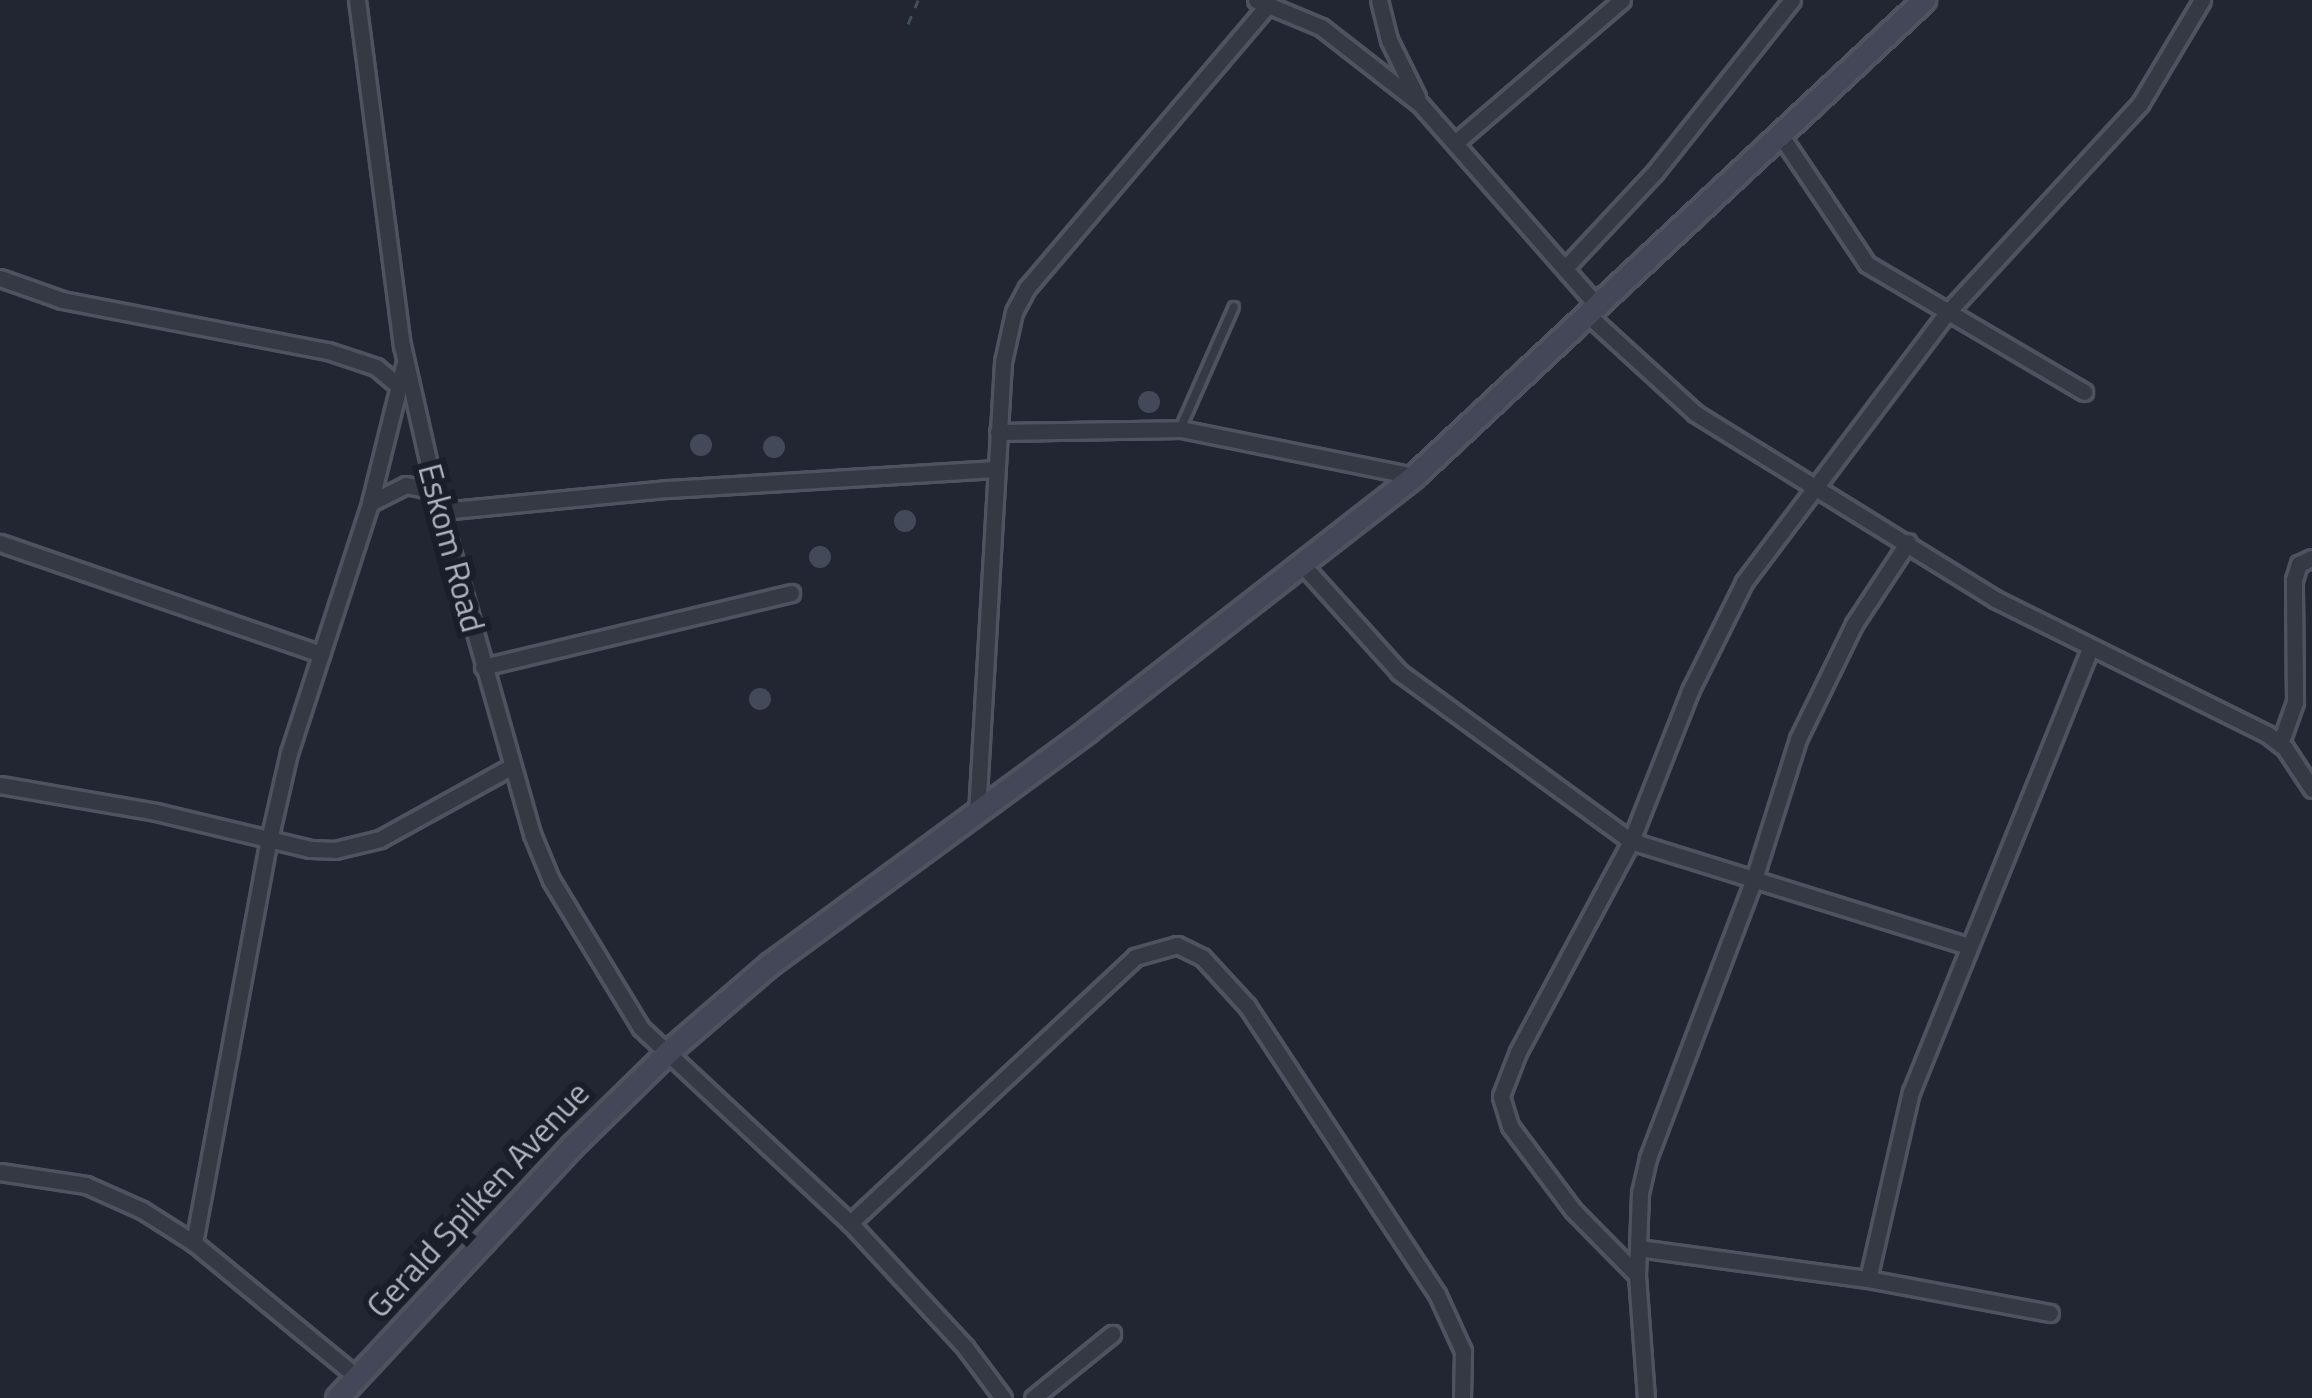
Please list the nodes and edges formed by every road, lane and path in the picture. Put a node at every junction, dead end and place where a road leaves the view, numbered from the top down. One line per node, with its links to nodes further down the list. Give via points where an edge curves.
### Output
1 (357, 0): 18 (street, Eskom Road)
2 (918, 0): 9 (path)
3 (1379, 0): 10 (street)
4 (1622, 0): 12 (street)
5 (1792, 0): 13 (street)
6 (1924, 0): 11 (street, Gerald Spilken Avenue)
7 (2202, 0): 17 (street, via 2140,104)
8 (1262, 2): 10 (street, via 1321,27); 22 (street, via 1027,288 1008,334)
9 (908, 24)
10 (1420, 104): 12 (street)
11 (1780, 136): 16 (street, Gerald Spilken Avenue); 17 (street, via 1856,253)
12 (1455, 143): 13 (street)
13 (1567, 266): 16 (street)
14 (0, 278): 19 (street, via 94,308 328,350 376,367)
15 (1234, 307): 21 (lane)
16 (1595, 313): 24 (street, Gerald Spilken Avenue); 25 (street, via 1695,413)
17 (1946, 314): 20 (street); 25 (street)
18 (406, 358): 19 (street); 26 (street, Eskom Road)
19 (399, 386): 27 (street)
20 (2084, 392)
21 (1181, 429): 22 (street); 24 (street)
22 (998, 432): 23 (street)
23 (996, 469): 28 (street); 41 (street)
24 (1414, 476): 32 (street, Gerald Spilken Avenue)
25 (1814, 484): 29 (street); 43 (street, via 1727,614)
26 (435, 491): 27 (street, via 406,484); 28 (street, Eskom Road)
27 (370, 503): 35 (street)
28 (442, 511): 36 (street, Eskom Road)
29 (1908, 542): 34 (street); 44 (street, via 1823,682)
30 (0, 543): 35 (street)
31 (2312, 558): 37 (street, via 2299,564 2294,580 2295,702)
32 (1301, 563): 41 (street, Gerald Spilken Avenue); 43 (street, via 1399,672)
33 (791, 593): 36 (street)
34 (2090, 648): 37 (street); 45 (street)
35 (322, 654): 42 (street)
36 (483, 667): 38 (street, Eskom Road)
37 (2280, 744): 40 (street)
38 (512, 766): 42 (street, via 355,848 310,850); 46 (street, Eskom Road, via 551,880 640,1028)
39 (0, 785): 42 (street)
40 (2312, 789)
41 (977, 813): 46 (street, Gerald Spilken Avenue, via 770,964)
42 (269, 839): 49 (street)
43 (1631, 841): 44 (street); 51 (street, via 1518,1052 1501,1107 1573,1210)
44 (1753, 882): 45 (street); 50 (street, via 1648,1159)
45 (1969, 946): 52 (street, via 1910,1091)
46 (670, 1050): 48 (street, Eskom Road); 55 (street, Gerald Spilken Avenue)
47 (0, 1172): 49 (street, via 116,1196)
48 (850, 1223): 57 (street, Eskom Road); 59 (street, via 1135,957 1177,945 1202,956 1247,1006 1437,1294 1463,1351)
49 (194, 1244): 55 (street)
50 (1638, 1248): 51 (street); 52 (street)
51 (1637, 1275): 60 (street)
52 (1868, 1279): 53 (street)
53 (2050, 1313)
54 (1112, 1334): 58 (street)
55 (357, 1377): 56 (street, Gerald Spilken Avenue)
56 (337, 1398)
57 (1003, 1398)
58 (1033, 1398)
59 (1462, 1398)
60 (1646, 1398)

